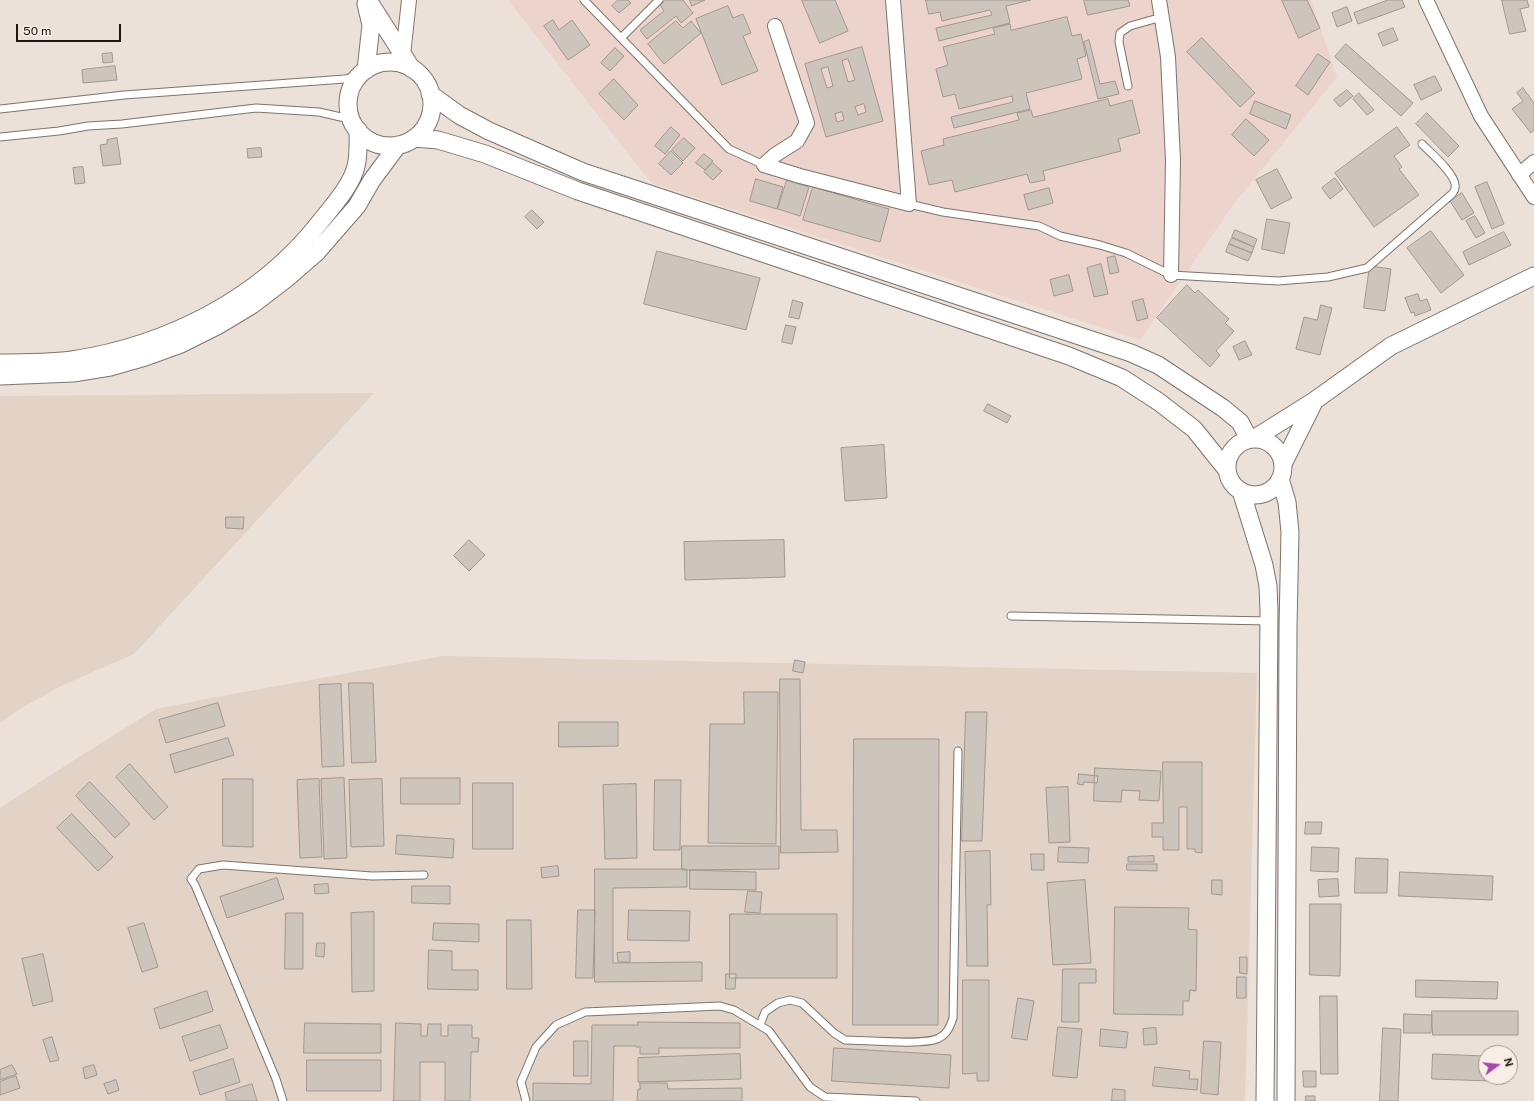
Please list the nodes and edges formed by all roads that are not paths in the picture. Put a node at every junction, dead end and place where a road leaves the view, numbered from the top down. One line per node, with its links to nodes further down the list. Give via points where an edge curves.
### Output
1 (364, 0): 13 (street, via 371,25)
2 (368, 0): 12 (street)
3 (409, 0): 12 (street)
4 (584, 0): 11 (lane)
5 (660, 0): 11 (lane)
6 (893, 0): 26 (street)
7 (1159, 0): 9 (street)
8 (1426, 0): 24 (street, via 1481,116)
9 (1162, 17): 14 (lane, via 1130,26 1120,33 1119,42); 27 (street, via 1168,57 1173,160)
10 (775, 26): 23 (street, via 807,123 797,141)
11 (621, 38): 23 (lane, via 729,149)
12 (408, 62): 13 (street, via 377,64); 15 (street, via 426,84)
13 (362, 73): 16 (lane, via 344,79 124,94); 17 (street, via 352,86 348,99 349,112)
14 (1128, 86)
15 (430, 94): 19 (street, via 431,109 427,123); 32 (street, via 459,115 489,131 583,172 1131,353 1158,365 1223,408 1240,422)
16 (0, 109)
17 (355, 127): 18 (lane, via 345,118 319,112 256,108); 21 (street, via 376,144); 29 (street, via 359,146 356,167 344,191 310,235 277,268 244,294 211,314 141,344 71,360)
18 (0, 137)
19 (414, 138): 21 (street); 33 (street, via 438,140 478,152 578,191 1069,356 1122,378 1159,402 1194,429)
20 (1422, 144): 27 (lane, via 1449,172 1456,188 1444,202 1367,268 1328,277 1278,281)
21 (398, 145): 30 (street, via 372,180 357,206 317,252 252,305 217,326 166,349 110,367 74,373)
22 (1534, 162): 24 (street)
23 (764, 165): 26 (street)
24 (1519, 175): 25 (street)
25 (1534, 197)
26 (909, 204): 27 (lane, via 943,212 1039,226 1060,236 1126,253)
27 (1170, 275)
28 (1534, 276): 31 (street, via 1391,346)
29 (0, 363)
30 (0, 376)
31 (1314, 401): 32 (street); 34 (street)
32 (1252, 439): 33 (street, via 1239,443 1231,451); 34 (street, via 1265,440 1274,446 1280,454)
33 (1227, 470): 35 (street, via 1232,482)
34 (1281, 472): 35 (street, via 1276,486 1268,492 1259,495); 45 (street, via 1290,532)
35 (1241, 491): 37 (street, via 1264,565 1268,586)
36 (1011, 616): 37 (lane)
37 (1269, 620): 44 (street)
38 (958, 750): 40 (lane, via 953,1018 949,1030 939,1038 925,1042 845,1040 802,1003 790,1000 778,1003 765,1012)
39 (424, 875): 41 (lane, via 372,876 223,865 199,869 191,879)
40 (760, 1025): 42 (lane, via 734,1010 720,1006 585,1012 556,1025 536,1047 521,1082); 43 (lane, via 769,1031 810,1087 825,1097)
41 (283, 1101)
42 (526, 1101)
43 (916, 1101)
44 (1265, 1101)
45 (1286, 1101)

